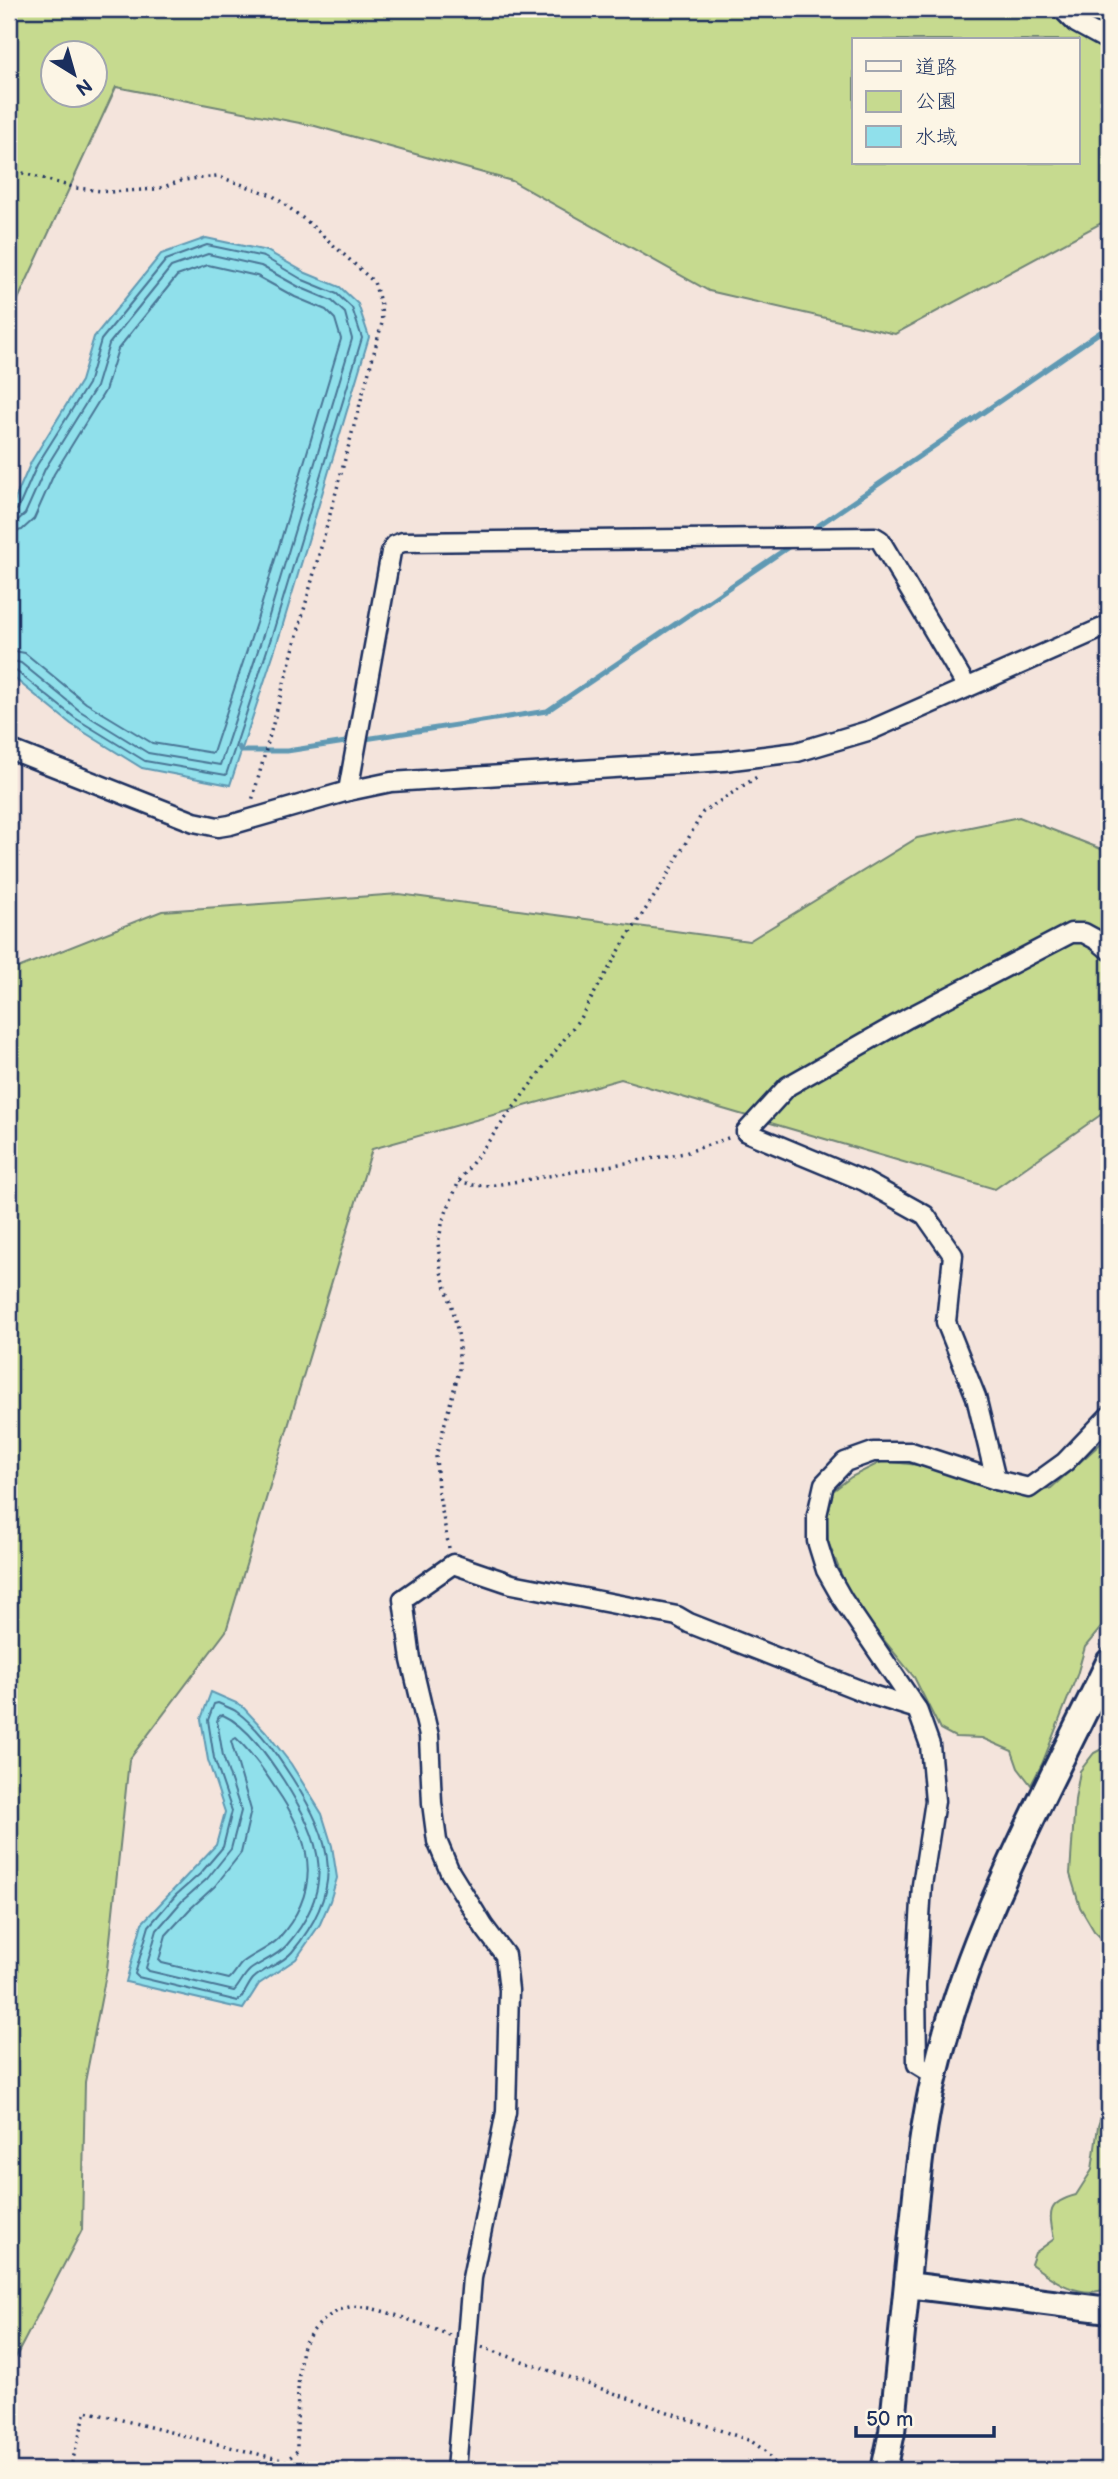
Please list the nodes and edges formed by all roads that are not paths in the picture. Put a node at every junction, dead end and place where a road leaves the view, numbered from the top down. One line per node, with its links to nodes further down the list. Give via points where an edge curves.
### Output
1 (1062, 9): 2 (street, via 1076,23)
2 (1109, 41)
3 (1109, 625): 4 (street)
4 (967, 687): 6 (street, via 871,730 797,752 696,763 391,782); 6 (street, via 875,537 403,542 391,552)
5 (9, 749): 6 (street, via 194,822 218,827)
6 (348, 792)
7 (1109, 950): 9 (street, via 1084,933 1071,933 788,1086 746,1132 864,1181 925,1215 953,1255 946,1322 976,1397)
8 (1109, 1416): 9 (street, via 1065,1462 1028,1488)
9 (996, 1480): 11 (street, via 911,1452 873,1451 845,1462 824,1485 817,1541 826,1570)
10 (1109, 1662): 12 (street, via 981,1929)
11 (917, 1709): 12 (street, via 930,1745 935,1801 921,1910 917,2064); 15 (street, via 677,1616 512,1584 453,1564 403,1599 429,1737 437,1842 450,1872 505,1955 509,1990 506,2112 472,2278)
12 (935, 2075): 13 (street, via 921,2140)
13 (907, 2285): 14 (street); 16 (street)
14 (1109, 2310)
15 (456, 2470)
16 (884, 2470)

